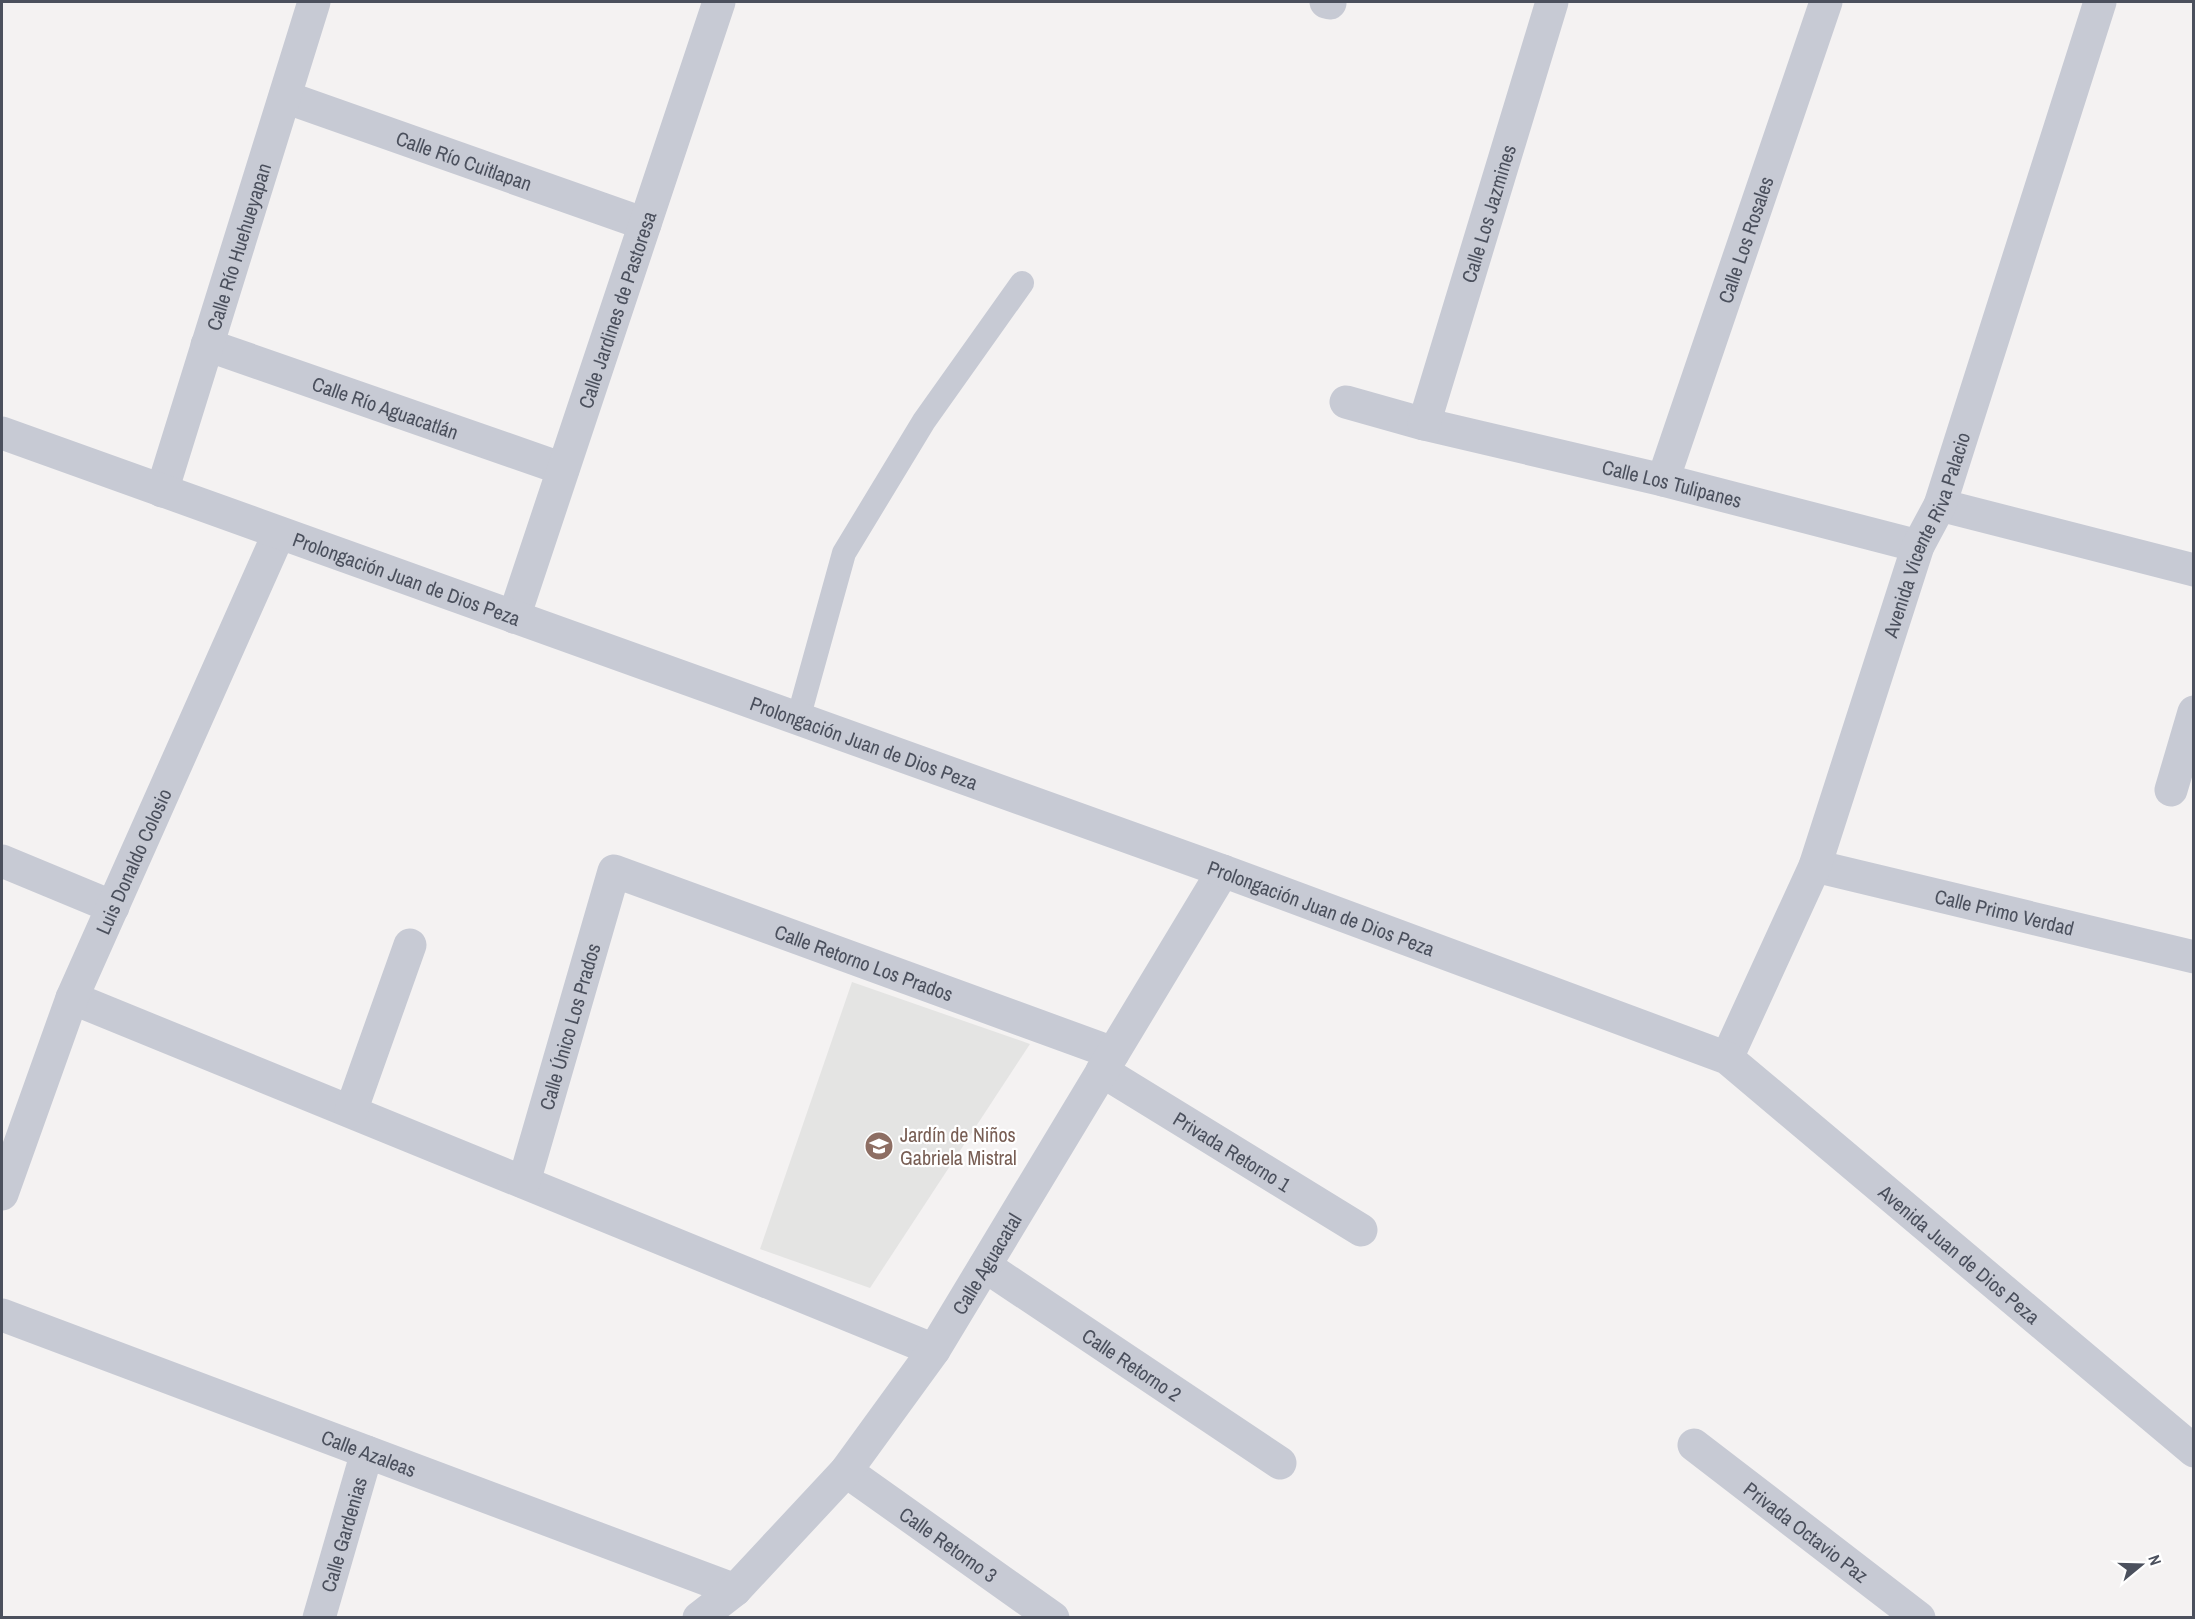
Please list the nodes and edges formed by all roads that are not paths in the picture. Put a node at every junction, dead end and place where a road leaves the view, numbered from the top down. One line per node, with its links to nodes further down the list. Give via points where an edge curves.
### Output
1 (314, 2): 6 (street, Calle Río Huehueyapan)
2 (719, 2): 7 (street, Calle Jardines de Pastoresa)
3 (1552, 2): 11 (street, Calle Los Jazmines)
4 (1826, 2): 14 (street, Calle Los Rosales)
5 (2100, 2): 16 (street, Avenida Vicente Riva Palacio)
6 (285, 97): 7 (street, Calle Río Cuitlapan); 9 (street, Calle Río Huehueyapan)
7 (645, 224): 13 (street, Calle Jardines de Pastoresa)
8 (1022, 283): 22 (lane, via 924,421 844,553)
9 (207, 345): 13 (street, Calle Río Aguacatlán); 15 (street, Calle Río Huehueyapan)
10 (1346, 402): 11 (street, Calle Los Tulipanes)
11 (1424, 424): 14 (street, Calle Los Tulipanes)
12 (2, 434): 15 (street, Prolongación Juan de Dios Peza)
13 (563, 469): 20 (street, Calle Jardines de Pastoresa)
14 (1663, 480): 18 (street, Calle Los Tulipanes)
15 (162, 491): 17 (street, Prolongación Juan de Dios Peza)
16 (1940, 505): 18 (street, Avenida Vicente Riva Palacio); 19 (street)
17 (279, 533): 20 (street, Prolongación Juan de Dios Peza); 28 (street, Luis Donaldo Colosio)
18 (1918, 546): 25 (street, Avenida Vicente Riva Palacio)
19 (2193, 570)
20 (514, 617): 22 (street, Prolongación Juan de Dios Peza)
21 (2193, 712): 23 (street)
22 (798, 719): 27 (street, Prolongación Juan de Dios Peza)
23 (2171, 790)
24 (2, 861): 28 (street)
25 (1815, 866): 30 (street, Calle Primo Verdad); 32 (street, Avenida Vicente Riva Palacio)
26 (614, 871): 33 (street, Calle Retorno Los Prados); 36 (street, Calle Único Los Prados)
27 (1223, 871): 32 (street, Prolongación Juan de Dios Peza); 33 (street, Calle Aguacatal)
28 (113, 907): 31 (street, Luis Donaldo Colosio)
29 (410, 945): 34 (street)
30 (2193, 957)
31 (72, 998): 34 (street); 35 (street, Luis Donaldo Colosio)
32 (1727, 1058): 43 (street, Avenida Juan de Dios Peza)
33 (1108, 1062): 38 (street, Privada Retorno 1); 39 (street, Calle Aguacatal)
34 (351, 1111): 36 (street)
35 (12, 1130): 37 (street, Luis Donaldo Colosio)
36 (524, 1182): 41 (street)
37 (2, 1194)
38 (1361, 1230)
39 (985, 1266): 41 (street, Calle Aguacatal); 45 (street, Calle Retorno 2)
40 (2, 1315): 44 (street, Calle Azaleas)
41 (934, 1350): 46 (street, Calle Aguacatal)
42 (1694, 1446): 51 (street, Privada Octavio Paz)
43 (2193, 1451)
44 (367, 1452): 47 (street, Calle Azaleas); 48 (street, Calle Gardenias)
45 (1280, 1463)
46 (846, 1471): 47 (street, Calle Aguacatal); 50 (street, Calle Retorno 3)
47 (735, 1590): 49 (street, Calle Aguacatal)
48 (318, 1617)
49 (699, 1617)
50 (1053, 1617)
51 (1919, 1617)

